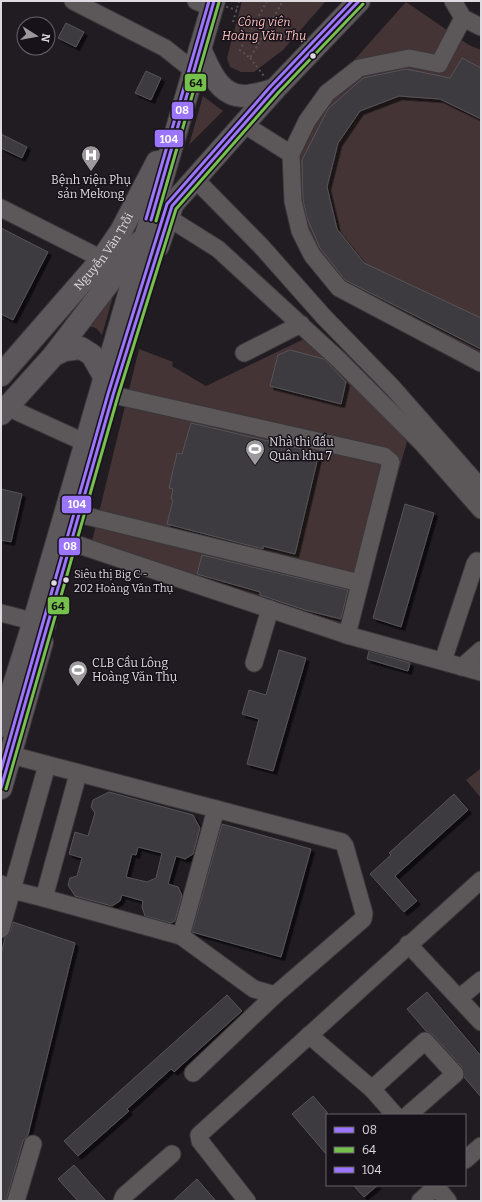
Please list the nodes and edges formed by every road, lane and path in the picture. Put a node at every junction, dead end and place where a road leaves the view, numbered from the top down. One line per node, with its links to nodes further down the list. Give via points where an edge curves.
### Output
1 (239, 1): 8 (path)
2 (267, 1): 13 (path, via 240,50)
3 (283, 1): 13 (path)
4 (359, 1): 15 (main road)
5 (453, 1): 9 (street)
6 (78, 2): 14 (street, via 166,48)
7 (207, 3): 8 (path, bridge); 12 (main road)
8 (237, 10): 10 (path)
9 (463, 18): 11 (street); 18 (street, via 439,64 409,58 359,68 327,93 307,121)
10 (233, 22)
11 (481, 28)
12 (200, 49): 14 (main road); 15 (main road, via 217,84 229,92 243,96)
13 (250, 58): 15 (path)
14 (194, 71): 16 (main road)
15 (274, 90): 17 (main road)
16 (182, 112): 22 (main road); 23 (main road, Nguyễn Văn Trỗi, via 131,212)
17 (245, 125): 18 (street); 19 (main road)
18 (291, 154): 27 (street, via 293,201 300,232 312,255 339,288)
19 (195, 179): 21 (main road); 32 (street, via 393,388)
20 (1, 208): 23 (street)
21 (169, 212): 22 (main road); 24 (street, via 218,249); 29 (main road)
22 (147, 232): 26 (main road, Nguyễn Văn Trỗi); 29 (main road)
23 (102, 259): 28 (main road, Nguyễn Văn Trỗi)
24 (301, 324): 25 (street); 33 (street, via 422,443)
25 (244, 353)
26 (54, 355): 29 (main road, via 65,350 81,348 92,355); 30 (main road, Nguyễn Văn Trỗi)
27 (481, 363)
28 (1, 375)
29 (106, 389): 31 (main road); 34 (main road); 37 (street, via 384,456 391,462)
30 (4, 410): 31 (street)
31 (86, 443): 34 (main road)
32 (481, 488)
33 (481, 510)
34 (72, 512): 35 (main road); 37 (street)
35 (65, 540): 38 (street); 40 (main road)
36 (481, 562): 43 (street, via 477,561 475,564)
37 (360, 584): 41 (street)
38 (270, 609): 41 (street); 44 (street)
39 (1, 613): 40 (street)
40 (41, 623): 47 (main road); 48 (main road)
41 (347, 635): 43 (street)
42 (481, 650): 45 (street)
43 (443, 661): 45 (street)
44 (254, 663)
45 (462, 667): 46 (street)
46 (481, 672)
47 (2, 717)
48 (11, 755): 49 (street); 51 (main road)
49 (47, 765): 50 (street); 54 (street)
50 (78, 774): 52 (street); 55 (street)
51 (1, 788)
52 (216, 809): 57 (street); 60 (street, via 338,840 345,846 364,909 363,918)
53 (481, 880): 58 (street)
54 (6, 887): 55 (street); 56 (street)
55 (44, 898): 57 (street)
56 (1, 929)
57 (181, 936): 60 (street, via 254,989)
58 (408, 944): 61 (street); 63 (street)
59 (481, 980): 61 (street)
60 (275, 995): 64 (street)
61 (459, 998): 62 (street)
62 (481, 1022)
63 (309, 1035): 65 (street); 75 (street, via 199,1135 200,1141)
64 (193, 1073)
65 (372, 1089): 66 (street); 67 (street, via 425,1041 455,1074)
66 (394, 1114)
67 (409, 1114)
68 (33, 1144): 73 (street)
69 (481, 1146): 71 (street)
70 (172, 1154): 74 (street, via 124,1196)
71 (466, 1159)
72 (436, 1186): 76 (street); 77 (street)
73 (16, 1201)
74 (122, 1201)
75 (247, 1201)
76 (420, 1201)
77 (448, 1201)

